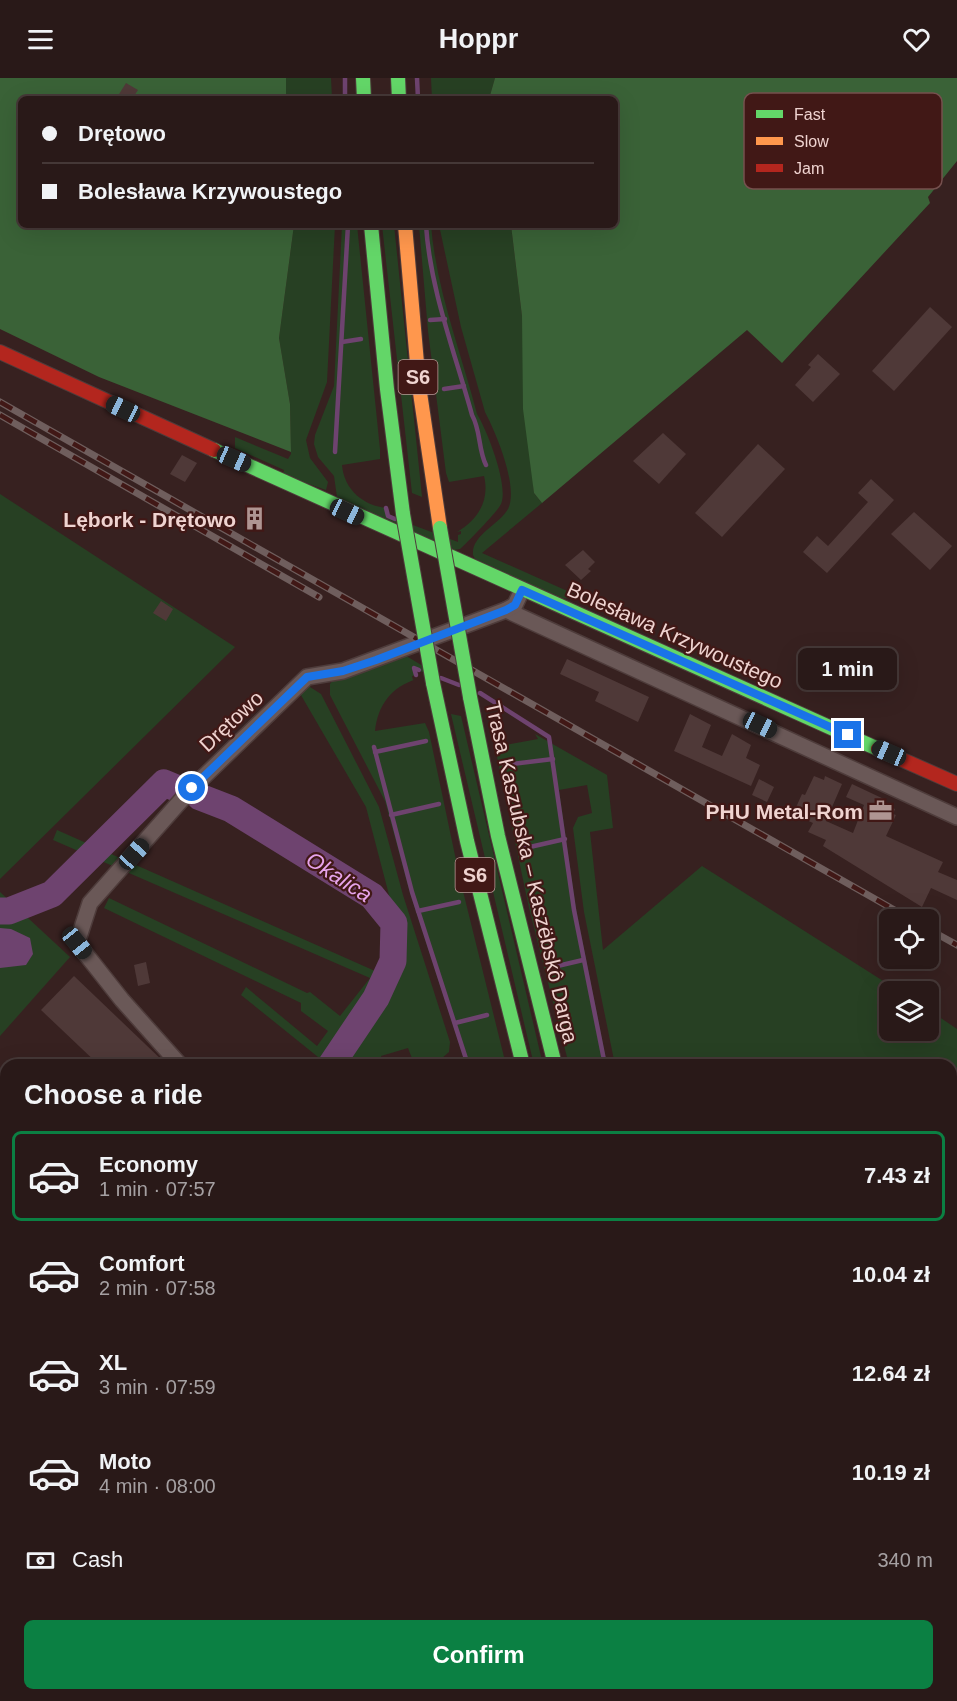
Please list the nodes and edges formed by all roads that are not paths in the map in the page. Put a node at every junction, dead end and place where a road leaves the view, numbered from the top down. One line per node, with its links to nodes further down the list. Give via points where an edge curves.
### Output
1 (363, 78): 3 (main road)
2 (398, 78): 4 (main road)
3 (364, 96)
4 (399, 96)
5 (371, 228): 15 (main road, S6, bridge, via 403,514 433,683 467,841)
6 (405, 228): 16 (main road, Trasa Kaszubska – Kaszëbskô Darga / S6, bridge, via 419,386 470,697 498,836)
7 (0, 352): 8 (main road, Bolesława Krzywoustego)
8 (522, 590): 9 (street, via 515,605); 10 (main road, Bolesława Krzywoustego)
9 (506, 610): 12 (street); 14 (street, Drętowo, via 343,671 307,677 192,788 90,903 77,943)
10 (910, 762): 11 (main road, Bolesława Krzywoustego); 12 (street)
11 (957, 783)
12 (898, 789): 13 (street)
13 (957, 817)
14 (175, 1059)
15 (522, 1059)
16 (554, 1059)

